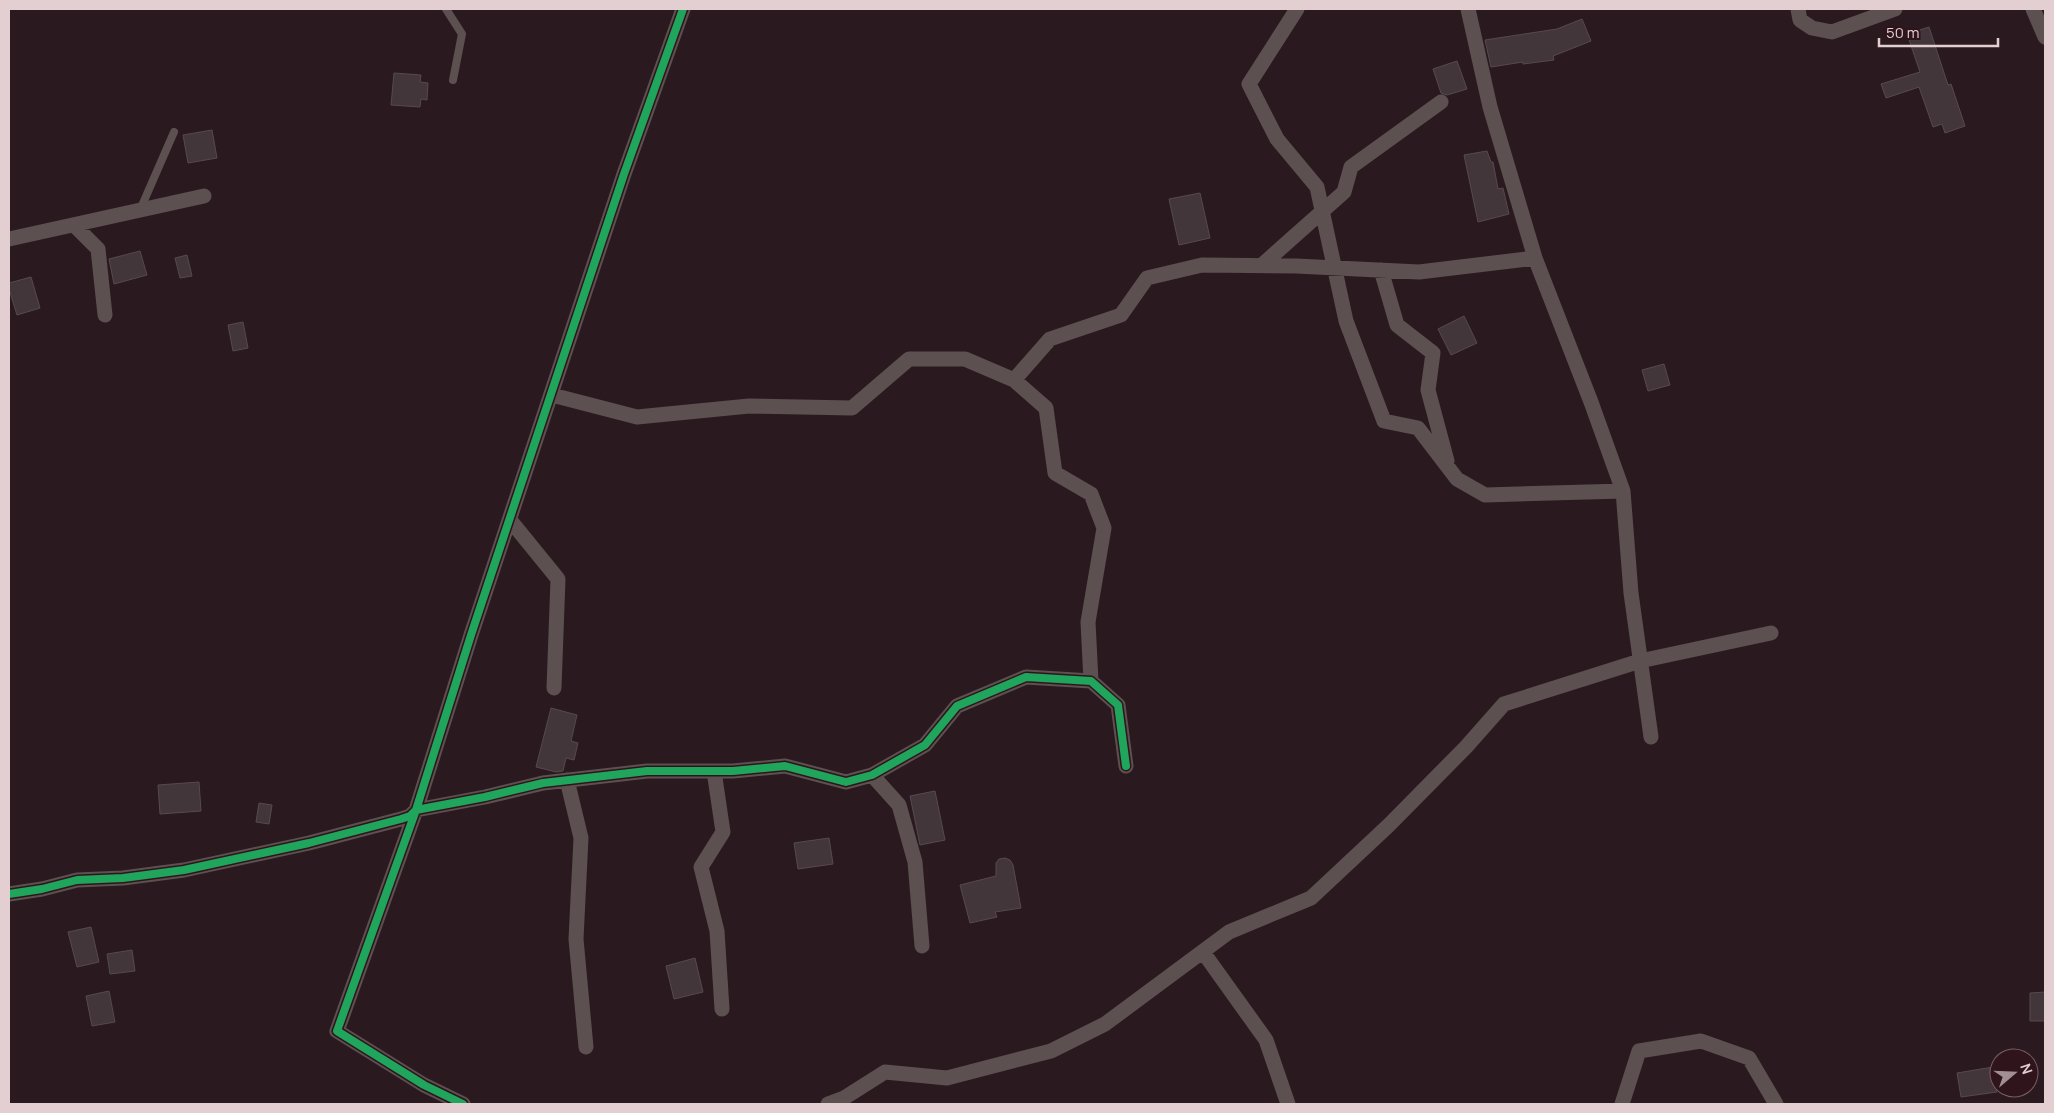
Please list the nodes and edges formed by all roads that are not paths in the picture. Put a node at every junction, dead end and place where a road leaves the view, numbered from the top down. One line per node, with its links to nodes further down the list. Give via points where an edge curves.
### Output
1 (446, 9): 9 (lane, via 462,34)
2 (683, 9): 23 (street, via 624,174)
3 (1297, 9): 14 (street, via 1249,84 1277,139 1317,187)
4 (1468, 9): 17 (street, via 1490,107)
5 (1798, 9): 6 (street, via 1800,20 1812,28 1832,32)
6 (1895, 9)
7 (2032, 9): 8 (street)
8 (2045, 37)
9 (452, 80)
10 (1441, 102): 14 (street, via 1352,167 1344,192)
11 (174, 132): 13 (lane)
12 (204, 196): 13 (street)
13 (140, 210): 15 (street)
14 (1322, 210): 18 (street); 19 (street)
15 (74, 225): 16 (street); 21 (street, via 98,249)
16 (9, 239)
17 (1535, 258): 20 (street, via 1419,272); 25 (street)
18 (1262, 265): 19 (street); 22 (street, via 1202,265 1147,278 1121,315 1050,340)
19 (1335, 268): 20 (street); 24 (street, via 1346,321 1384,420 1418,428)
20 (1382, 270): 24 (street, via 1397,325 1433,353 1428,390)
21 (105, 315)
22 (1014, 380): 23 (street, via 965,359 909,359 852,408 749,406 637,417); 29 (street, via 1046,408 1055,473 1091,494 1104,528 1088,622)
23 (552, 395): 26 (street)
24 (1450, 470): 25 (street, via 1457,479 1485,495)
25 (1623, 490): 28 (street)
26 (510, 520): 30 (street, via 558,579); 36 (street)
27 (1771, 632): 28 (street)
28 (1640, 661): 31 (street); 39 (street, via 1504,704 1389,825 1311,898 1229,932)
29 (1091, 681): 32 (street, via 1118,706); 34 (street, via 1026,677 957,706 924,745)
30 (554, 688)
31 (1651, 737)
32 (1126, 766)
33 (714, 771): 34 (street, via 784,766 846,782); 35 (street, via 647,771); 40 (street, via 723,832 701,867 717,931)
34 (872, 775): 38 (street, via 898,805 916,862)
35 (567, 780): 36 (street); 41 (street, via 581,838 576,939)
36 (416, 810): 37 (street, via 400,820 184,870 77,880); 42 (street, via 337,1031 424,1085)
37 (9, 894)
38 (922, 946)
39 (1203, 952): 43 (street, via 1105,1024 1051,1051 947,1078 885,1072 844,1098); 44 (street, via 1266,1040)
40 (722, 1009)
41 (586, 1047)
42 (462, 1104)
43 (828, 1104)
44 (1288, 1104)
45 (1622, 1104): 46 (street, via 1639,1051 1701,1041 1749,1058)
46 (1776, 1104)

